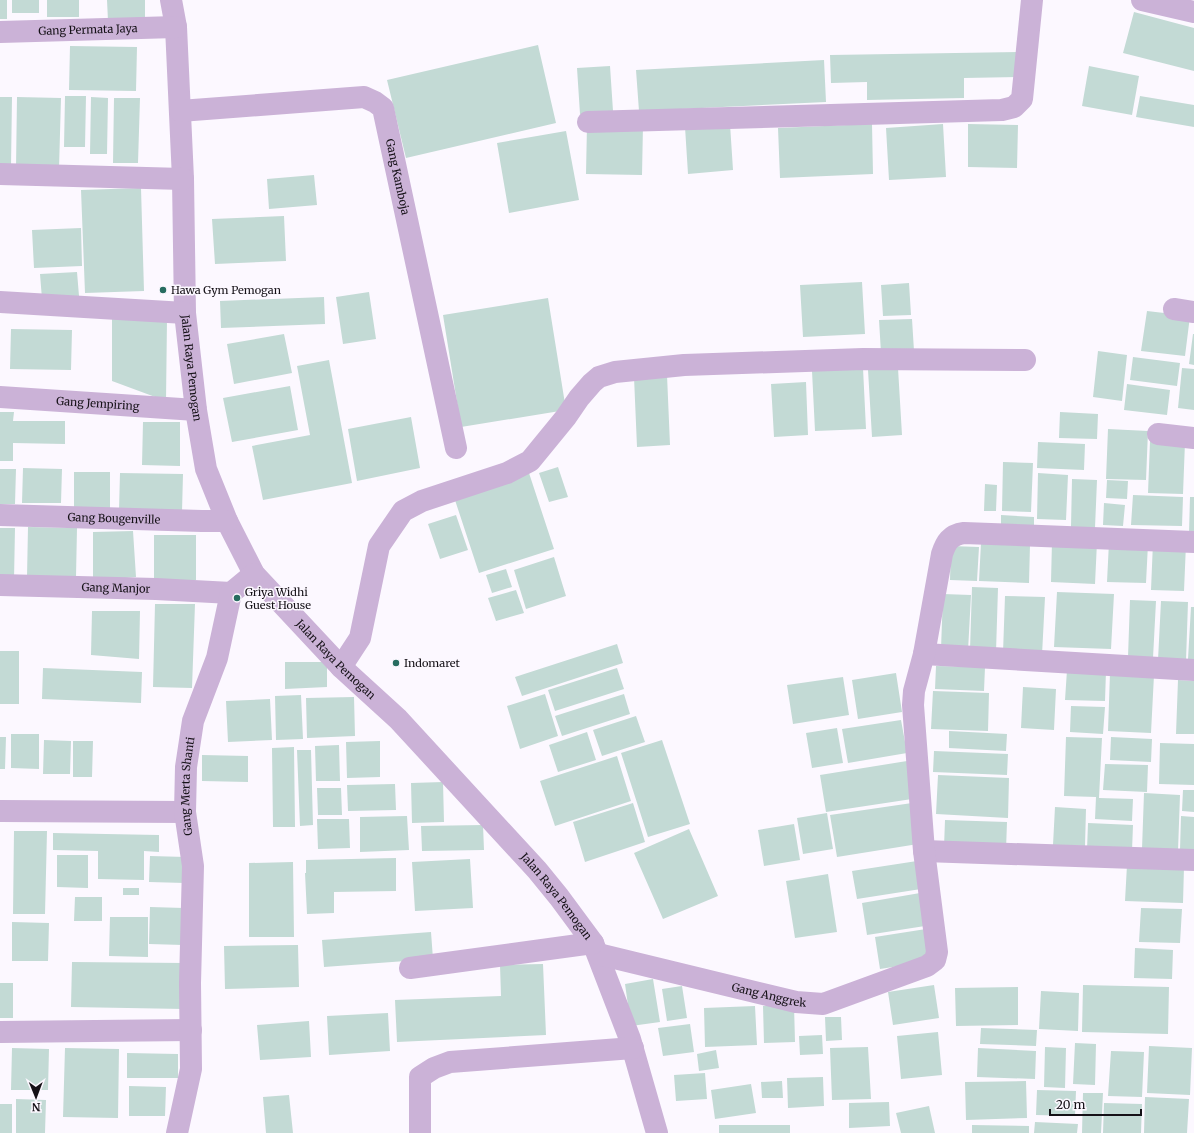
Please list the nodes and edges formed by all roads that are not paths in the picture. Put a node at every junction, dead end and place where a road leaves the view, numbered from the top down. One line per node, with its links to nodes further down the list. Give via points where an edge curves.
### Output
1 (171, 0): 5 (street, Jalan Raya Pemogan)
2 (1032, 0): 8 (street, via 1022,99 1014,107 1002,110)
3 (1142, 0): 4 (street)
4 (1194, 12)
5 (176, 27): 6 (street, Gang Permata Jaya); 7 (street, Jalan Raya Pemogan)
6 (0, 32)
7 (180, 111): 10 (street, Jalan Raya Pemogan); 18 (street, Gang Kamboja, via 364,97 383,108)
8 (588, 122)
9 (0, 174): 10 (street)
10 (183, 179): 12 (street, Jalan Raya Pemogan)
11 (0, 302): 12 (street)
12 (185, 313): 15 (street, Jalan Raya Pemogan)
13 (1025, 360): 26 (street, via 863,359 684,366 616,372 600,376 579,398 530,462 507,474 422,501 403,511 379,546 360,638)
14 (0, 397): 15 (street, Gang Jempiring)
15 (196, 410): 20 (street, Jalan Raya Pemogan, via 206,469)
16 (1158, 434): 17 (street)
17 (1194, 438)
18 (456, 448)
19 (0, 515): 20 (street, Gang Bougenville)
20 (227, 521): 22 (street, Jalan Raya Pemogan)
21 (1194, 542): 25 (street, via 957,534 950,537 942,554)
22 (254, 574): 24 (street); 26 (street, Jalan Raya Pemogan)
23 (0, 585): 24 (street, Gang Manjor, via 156,588)
24 (231, 593): 29 (street, Gang Merta Shanti, via 216,658 193,721 186,767)
25 (924, 654): 27 (street); 30 (street, via 913,705)
26 (341, 667): 32 (street, Jalan Raya Pemogan, via 398,720 537,870)
27 (1194, 670)
28 (0, 811): 29 (street)
29 (185, 812): 34 (street, Gang Merta Shanti, via 193,866)
30 (924, 852): 31 (street); 32 (street, Gang Anggrek, via 937,952 935,960 927,966 823,1004 796,1002)
31 (1194, 860)
32 (596, 948): 33 (street); 36 (street, Jalan Raya Pemogan)
33 (410, 968)
34 (191, 1030): 35 (street); 37 (street, Gang Merta Shanti, via 191,1069)
35 (0, 1032)
36 (633, 1048): 38 (street, via 450,1062 434,1068 420,1077); 39 (street, Jalan Raya Pemogan)
37 (177, 1133)
38 (420, 1133)
39 (657, 1133)

